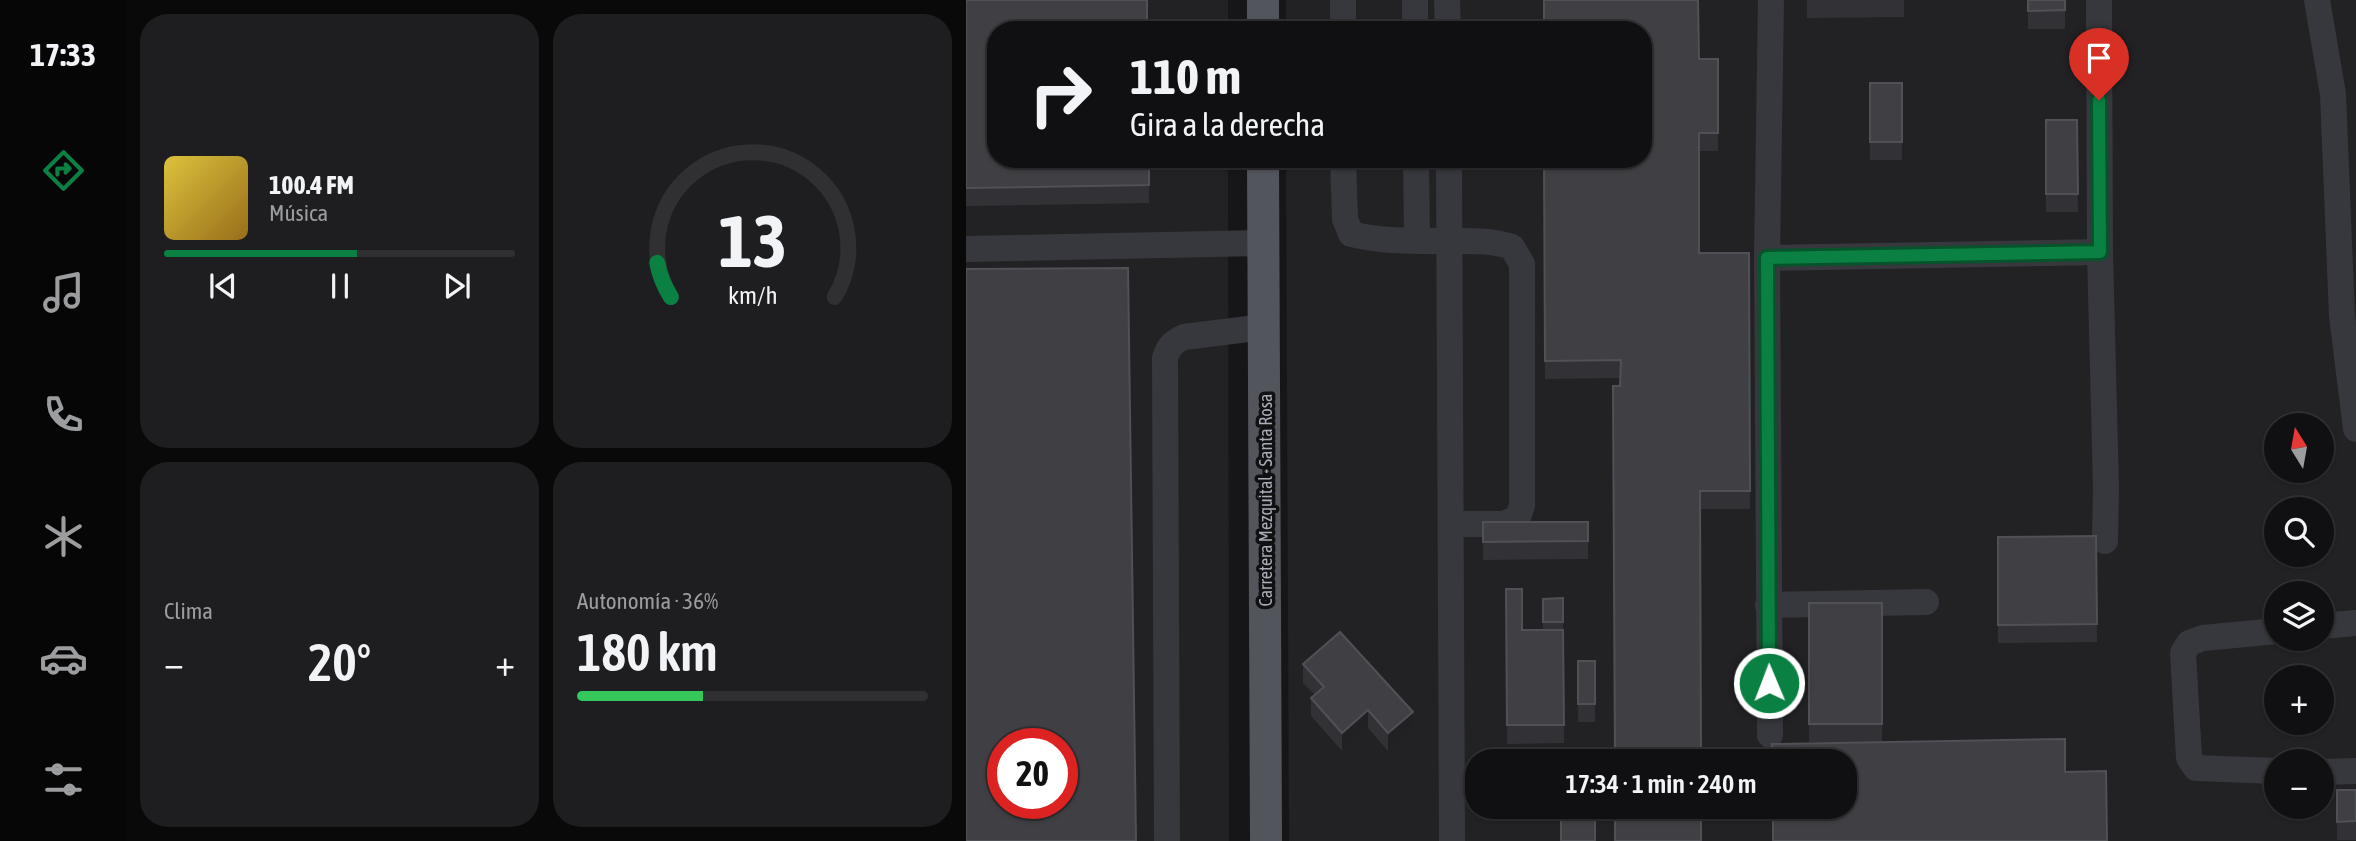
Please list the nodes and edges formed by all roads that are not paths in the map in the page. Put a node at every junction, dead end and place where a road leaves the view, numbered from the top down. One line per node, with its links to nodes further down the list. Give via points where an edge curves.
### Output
1 (1262, 0): 8 (main road)
2 (1343, 0): 9 (lane)
3 (1415, 0): 10 (lane)
4 (1447, 0): 11 (lane)
5 (1771, 0): 21 (lane)
6 (2099, 0): 20 (lane)
7 (2317, 0): 23 (lane, via 2333,94 2342,316)
8 (1263, 21)
9 (1343, 21)
10 (1415, 21)
11 (1448, 21)
12 (1263, 168): 18 (main road, Carretera Mezquital - Santa Rosa)
13 (1343, 168): 16 (lane, via 1345,219 1351,234)
14 (1416, 168): 16 (lane)
15 (1449, 168): 17 (lane)
16 (1417, 241): 17 (lane)
17 (1450, 241): 24 (lane); 24 (lane, via 1496,241 1512,247 1522,264 1522,505 1518,518 1503,524)
18 (1263, 243): 19 (lane); 22 (main road, Carretera Mezquital - Santa Rosa)
19 (966, 249)
20 (2100, 252): 21 (lane); 25 (lane)
21 (1767, 258): 27 (lane)
22 (1264, 327): 35 (lane, via 1185,337 1168,348 1165,358); 36 (main road, Carretera Mezquital - Santa Rosa)
23 (2356, 429)
24 (1451, 524): 37 (lane)
25 (2105, 541)
26 (1926, 602): 27 (lane)
27 (1768, 605): 31 (lane)
28 (2356, 623): 29 (lane)
29 (2334, 625)
30 (2264, 632): 32 (lane, via 2203,638 2189,643 2183,653 2189,758 2196,768)
31 (1770, 735)
32 (2264, 771)
33 (2356, 771): 34 (lane)
34 (2334, 772)
35 (1167, 841)
36 (1266, 841)
37 (1452, 841)

